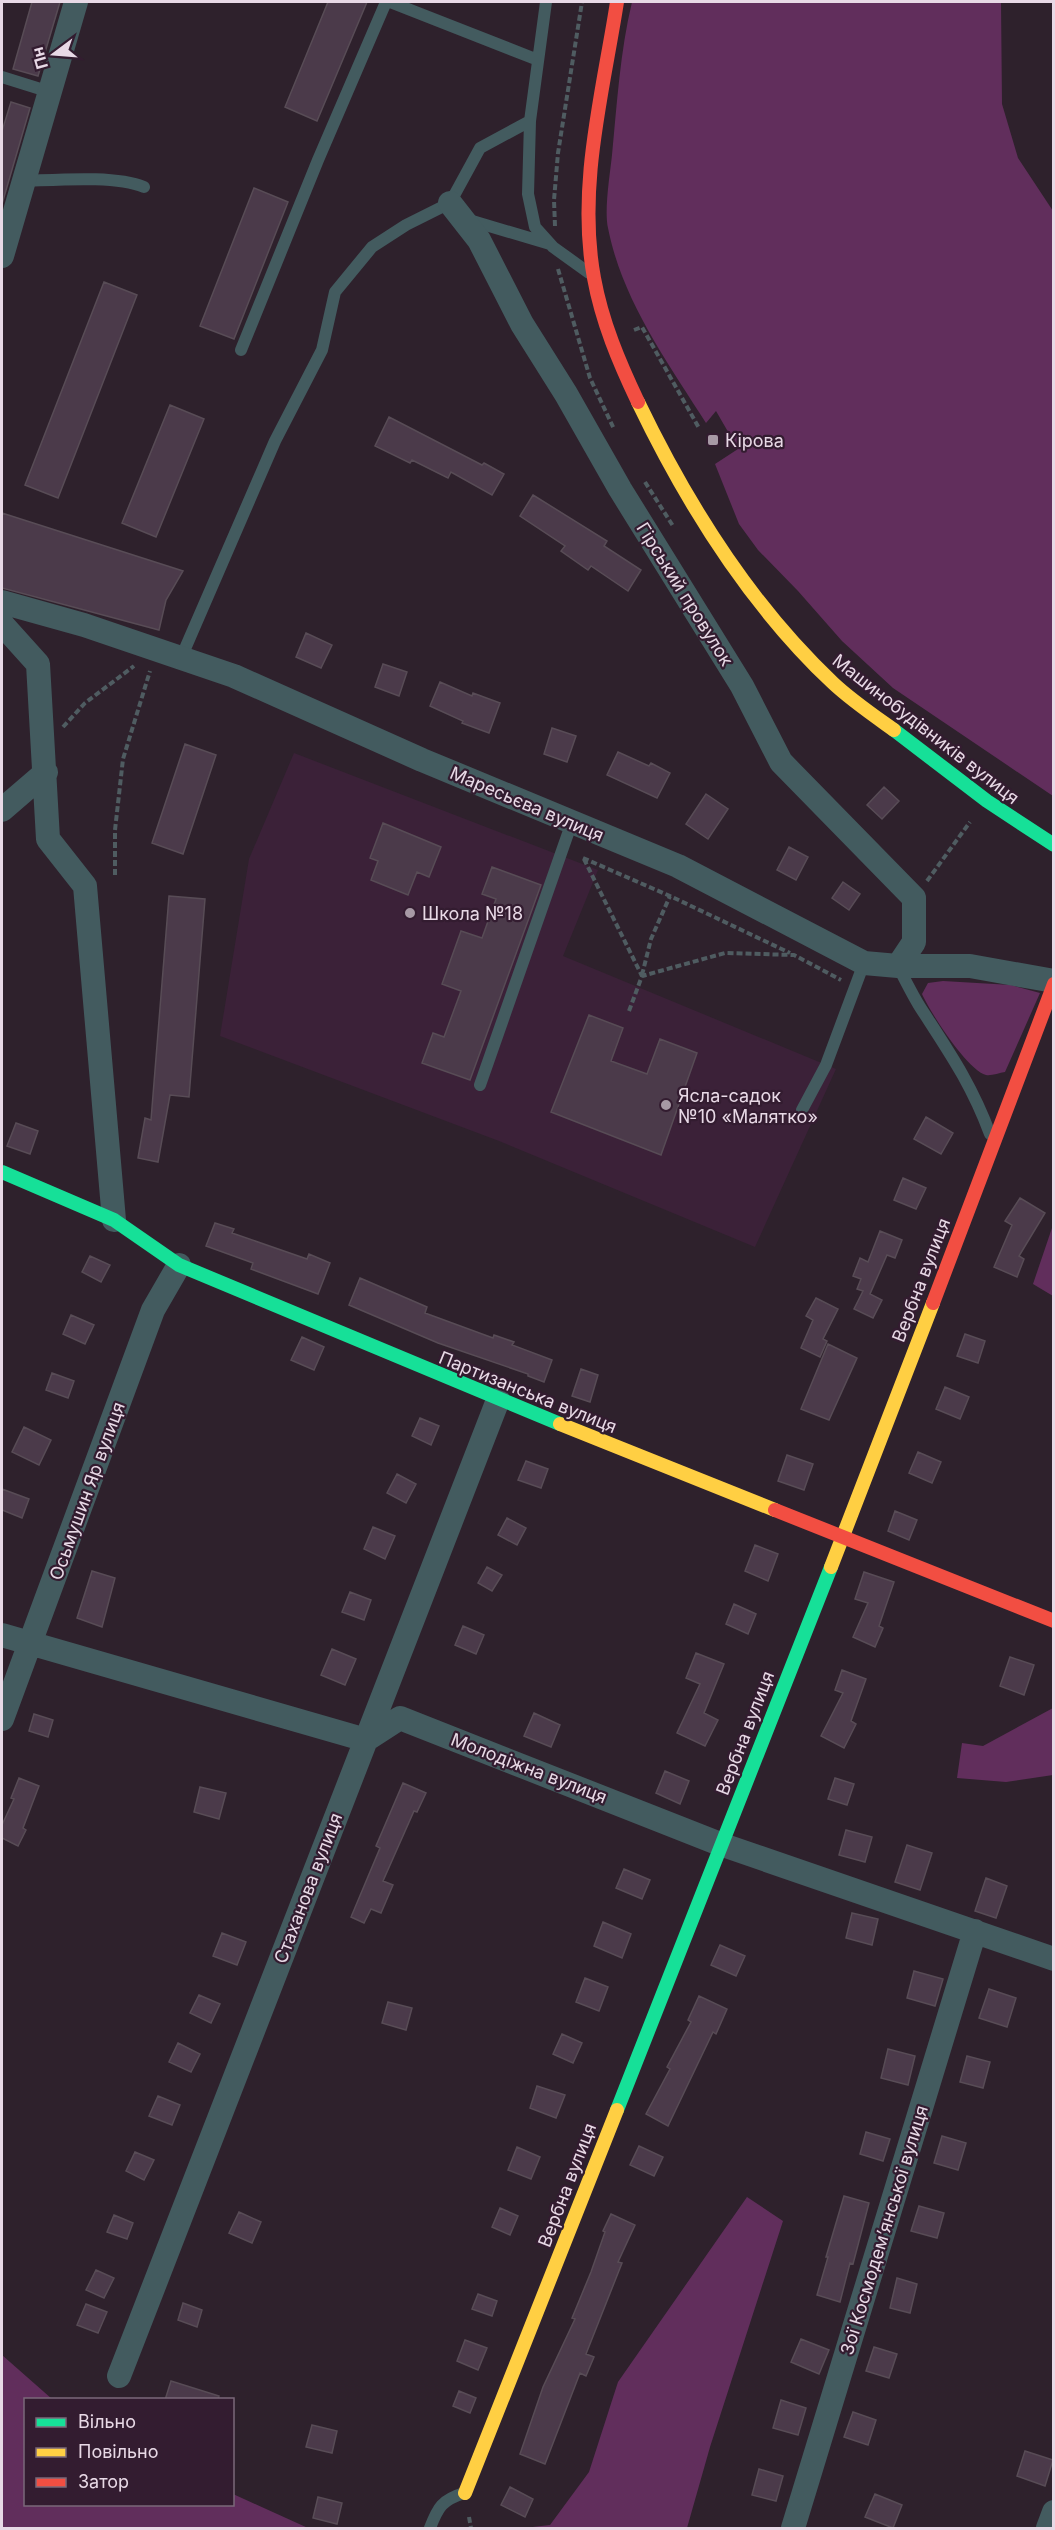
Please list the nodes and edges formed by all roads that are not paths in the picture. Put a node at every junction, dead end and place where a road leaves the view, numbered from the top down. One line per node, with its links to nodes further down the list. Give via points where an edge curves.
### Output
1 (76, 2): 7 (street)
2 (388, 2): 5 (lane); 15 (lane, via 318,160)
3 (546, 2): 5 (lane)
4 (617, 2): 14 (street, Машинобудівників вулиця, via 589,208)
5 (538, 60): 8 (lane)
6 (2, 77): 7 (lane)
7 (50, 92): 9 (street)
8 (530, 121): 11 (lane, via 480,148); 12 (lane, via 528,194 535,227)
9 (23, 181): 10 (lane, via 124,182); 13 (street)
10 (144, 187)
11 (456, 210): 12 (lane, via 505,232); 18 (lane, via 406,225 372,248 335,292 322,350 275,441); 24 (street, Гірський провулок, via 479,240 522,324 736,676 781,762 914,898 914,942)
12 (553, 245): 14 (lane)
13 (2, 256)
14 (594, 277): 22 (street, Машинобудівників вулиця, via 620,359 667,459 697,512 775,621 832,682 1016,823)
15 (241, 350)
16 (2, 602): 18 (street, Маресьєва вулиця)
17 (2, 624): 19 (street, via 38,664)
18 (181, 658): 21 (street, Маресьєва вулиця, via 234,676)
19 (45, 760): 20 (street); 30 (street, via 48,839 85,886)
20 (2, 810)
21 (572, 822): 23 (street, Маресьєва вулиця, via 678,866); 26 (lane)
22 (1053, 844)
23 (864, 963): 24 (street, Маресьєва вулиця); 27 (lane, via 826,1065)
24 (898, 966): 25 (street, Маресьєва вулиця, via 970,966); 28 (lane, via 919,1006 964,1073)
25 (1053, 982): 28 (street, Вербна вулиця)
26 (480, 1085)
27 (802, 1110)
28 (994, 1144): 33 (street, Вербна вулиця)
29 (2, 1172): 30 (street, Партизанська вулиця)
30 (114, 1220): 31 (street, Партизанська вулиця)
31 (179, 1265): 32 (street, Партизанська вулиця); 36 (street, Осьмушин Яр вулиця, via 153,1310)
32 (498, 1400): 33 (street, Партизанська вулиця); 38 (street, Стаханова вулиця)
33 (841, 1536): 34 (street, Партизанська вулиця); 39 (street, Вербна вулиця)
34 (1053, 1621)
35 (2, 1635): 36 (street)
36 (31, 1644): 37 (street, Осьмушин Яр вулиця); 38 (street)
37 (2, 1719)
38 (366, 1740): 39 (street, Молодіжна вулиця, via 400,1718); 42 (street, Стаханова вулиця)
39 (720, 1844): 40 (street, Молодіжна вулиця); 43 (street, Вербна вулиця)
40 (975, 1931): 41 (street, Молодіжна вулиця); 46 (street, Зої Космодем’янської вулиця)
41 (1053, 1959)
42 (119, 2376)
43 (465, 2493): 45 (lane, via 449,2498 437,2510)
44 (1053, 2512): 47 (street)
45 (430, 2529)
46 (794, 2529)
47 (1048, 2529)

